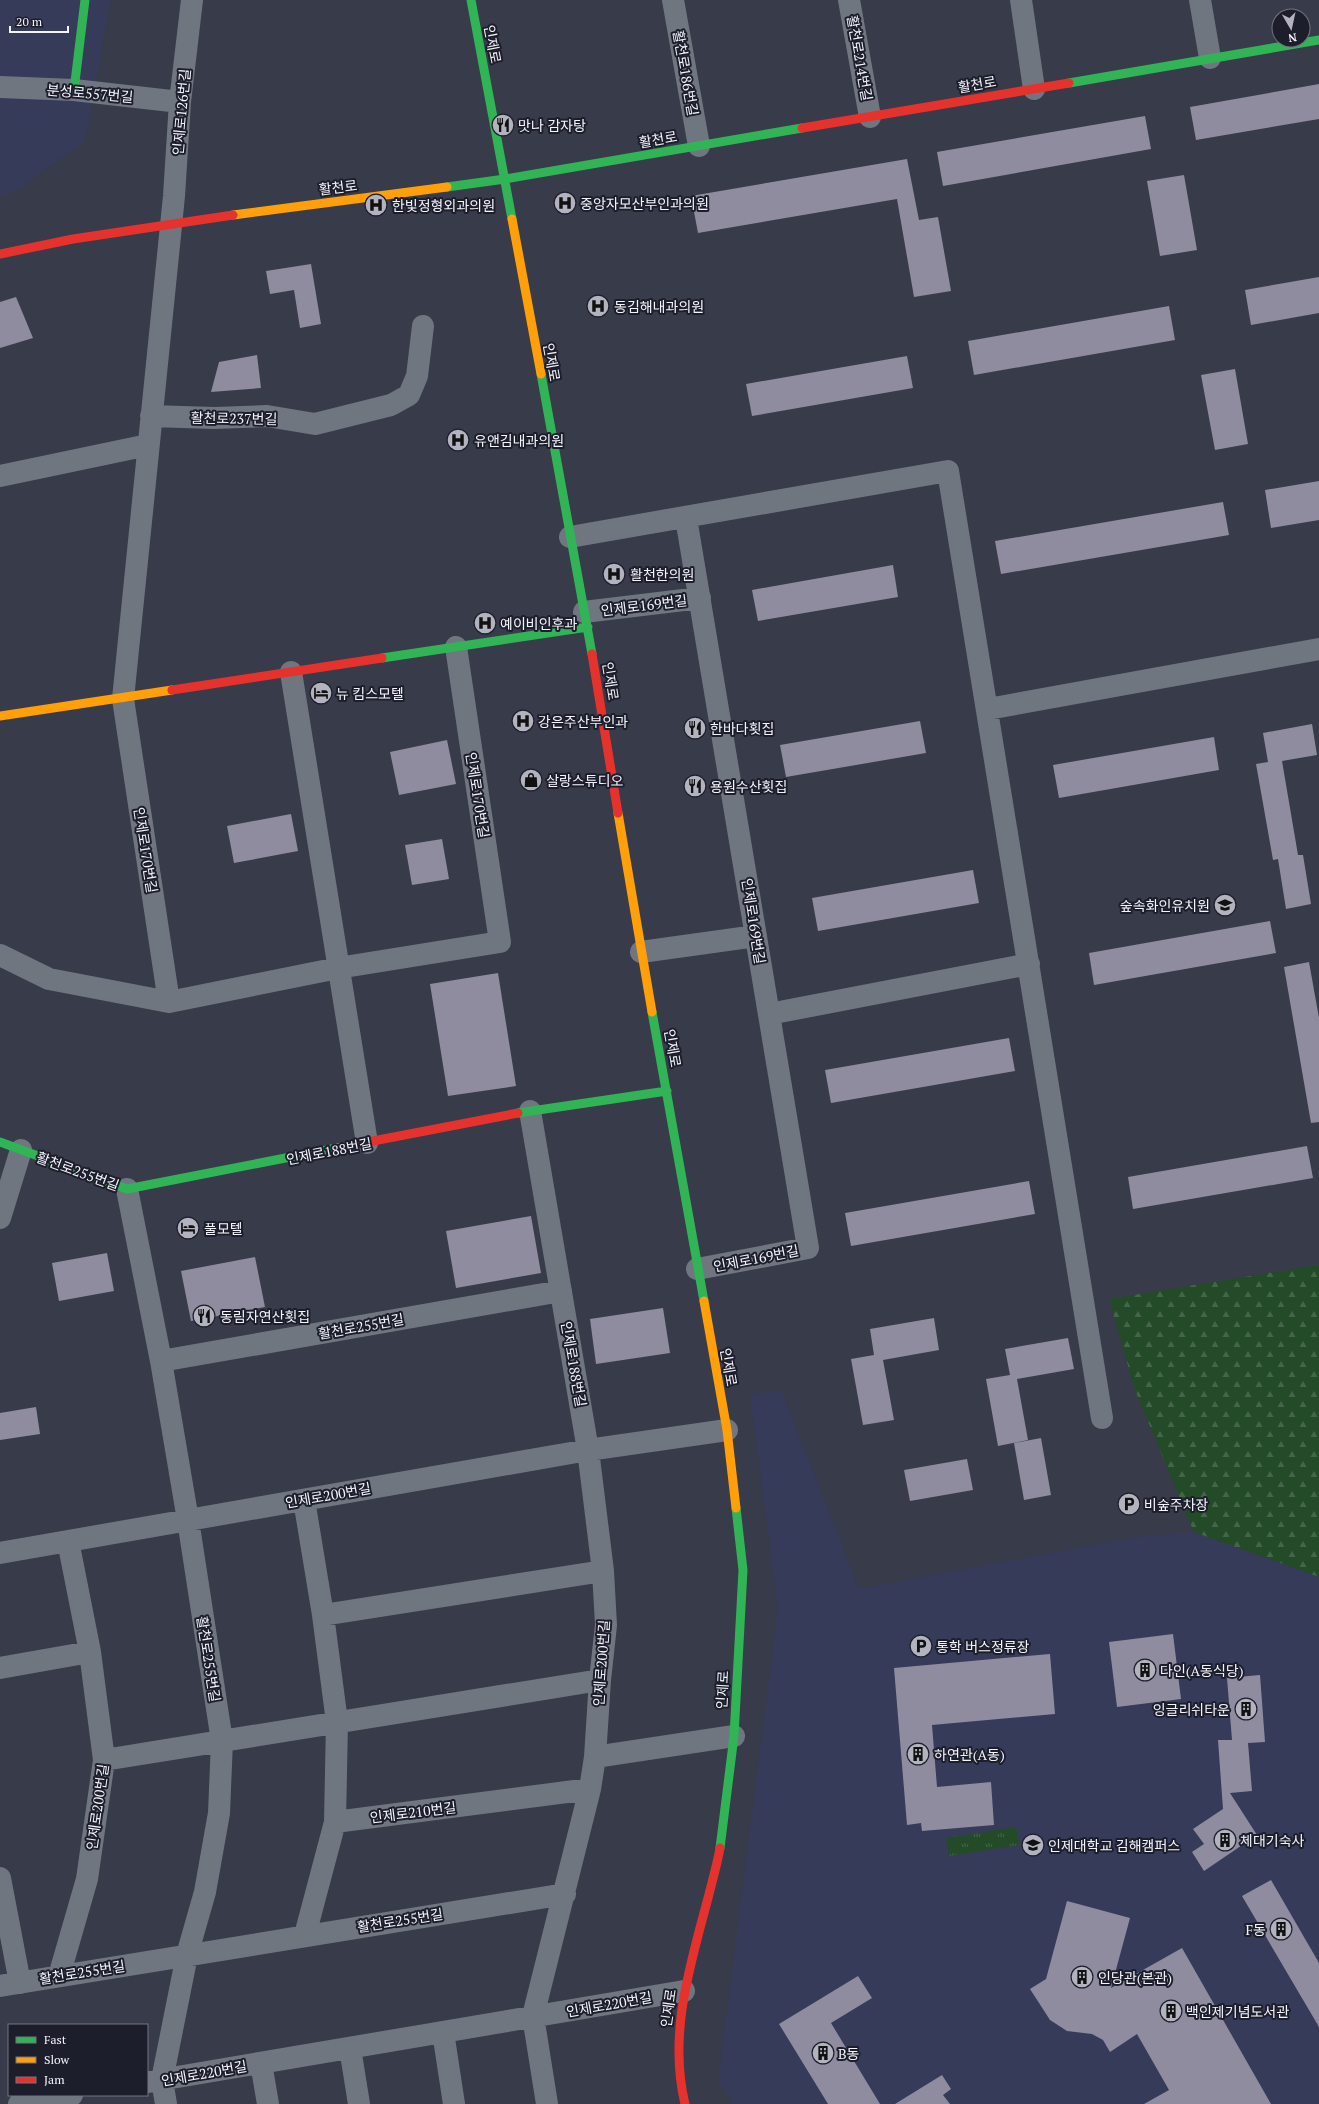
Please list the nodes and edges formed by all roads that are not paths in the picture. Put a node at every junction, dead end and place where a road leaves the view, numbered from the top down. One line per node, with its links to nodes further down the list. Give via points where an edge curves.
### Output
1 (85, 0): 12 (street)
2 (192, 0): 13 (street, 인제로126번길)
3 (470, 0): 16 (street, 인제로)
4 (673, 0): 15 (street, 활천로186번길)
5 (849, 0): 14 (street, 활천로214번길)
6 (1021, 0): 11 (street)
7 (1200, 0): 9 (street)
8 (1319, 40): 9 (street, 활천로)
9 (1210, 58): 11 (street, 활천로)
10 (0, 87): 12 (street, 분성로557번길)
11 (1034, 89): 14 (street, 활천로)
12 (74, 90): 13 (street, 분성로557번길)
13 (180, 102): 17 (street, 인제로126번길)
14 (870, 116): 15 (street, 활천로)
15 (699, 146): 16 (street, 활천로)
16 (505, 179): 17 (street, 활천로); 24 (street, 인제로)
17 (171, 224): 18 (street, 활천로, via 73,239); 20 (street)
18 (0, 254)
19 (423, 326): 20 (street, 활천로237번길, via 417,376 409,395 391,405 315,424 267,416)
20 (151, 416): 21 (street)
21 (148, 445): 22 (street); 30 (street)
22 (0, 476)
23 (686, 518): 24 (street); 25 (street); 31 (street, via 948,471)
24 (570, 537): 26 (street, 인제로)
25 (700, 598): 26 (street, 인제로169번길); 33 (street, 인제로169번길)
26 (586, 620): 27 (street); 34 (street, 인제로)
27 (456, 647): 29 (street); 37 (street, 인제로170번길, via 500,942)
28 (1319, 649): 31 (street)
29 (291, 672): 30 (street); 37 (street)
30 (123, 699): 32 (street); 38 (street, 인제로170번길)
31 (988, 709): 36 (street)
32 (0, 716)
33 (756, 936): 34 (street); 39 (street, 인제로169번길)
34 (641, 952): 40 (street, 인제로)
35 (0, 955): 38 (street, via 49,980)
36 (1029, 964): 39 (street); 50 (street)
37 (338, 968): 38 (street); 43 (street)
38 (169, 1002)
39 (769, 1014): 47 (street, 인제로169번길, via 808,1248)
40 (667, 1091): 41 (street, 인제로188번길); 47 (street, 인제로)
41 (530, 1111): 43 (street, 인제로188번길); 48 (street, 인제로188번길)
42 (0, 1142): 44 (street, 활천로255번길)
43 (367, 1143): 45 (street, 인제로188번길)
44 (21, 1150): 45 (street, 활천로255번길); 46 (street, 활천로255번길)
45 (126, 1188): 49 (street, 활천로255번길)
46 (0, 1218)
47 (697, 1269): 51 (street, 인제로)
48 (561, 1291): 49 (street, 활천로255번길); 52 (street, 인제로188번길)
49 (161, 1361): 54 (street, 활천로255번길)
50 (1102, 1418)
51 (726, 1430): 52 (street, 인제로200번길); 63 (street, 인제로, via 743,1570)
52 (588, 1450): 53 (street, 인제로200번길); 57 (street, 인제로200번길)
53 (304, 1500): 54 (street, 인제로200번길); 58 (street)
54 (188, 1520): 55 (street, 인제로200번길); 64 (street, 활천로255번길)
55 (68, 1541): 56 (street, 인제로200번길); 59 (street, 인제로200번길)
56 (0, 1553)
57 (603, 1571): 58 (street); 61 (street, 인제로200번길, via 606,1626)
58 (323, 1615): 62 (street)
59 (90, 1652): 60 (street); 66 (street, 인제로200번길)
60 (0, 1668)
61 (600, 1680): 62 (street); 65 (street, 인제로200번길)
62 (337, 1722): 64 (street); 68 (street)
63 (734, 1736): 65 (street); 75 (street, 인제로, via 719,1853)
64 (222, 1741): 66 (street); 72 (street, 활천로255번길, via 219,1813 205,1892)
65 (595, 1757): 67 (street)
66 (104, 1760): 73 (street, 인제로200번길, via 87,1879)
67 (590, 1789): 68 (street, 인제로210번길); 70 (street)
68 (335, 1822): 71 (street)
69 (0, 1878): 74 (street)
70 (565, 1894): 71 (street, 활천로255번길); 76 (street)
71 (305, 1936): 72 (street, 활천로255번길)
72 (187, 1955): 73 (street, 활천로255번길); 80 (street, 활천로255번길)
73 (59, 1976): 74 (street, 활천로255번길)
74 (10, 1984)
75 (684, 1991): 76 (street, 인제로220번길); 81 (street, 인제로, via 678,2037)
76 (533, 2016): 77 (street, 인제로220번길); 88 (street)
77 (443, 2032): 78 (street, 인제로220번길); 87 (street)
78 (350, 2048): 79 (street, 인제로220번길); 86 (street)
79 (261, 2063): 80 (street, 인제로220번길); 85 (street, 인제로220번길)
80 (155, 2081): 84 (street, 활천로255번길)
81 (681, 2088): 89 (street); 90 (street, 인제로)
82 (59, 2099): 83 (street)
83 (19, 2104)
84 (166, 2104)
85 (268, 2104)
86 (359, 2104)
87 (454, 2104)
88 (547, 2104)
89 (677, 2104)
90 (686, 2104)

